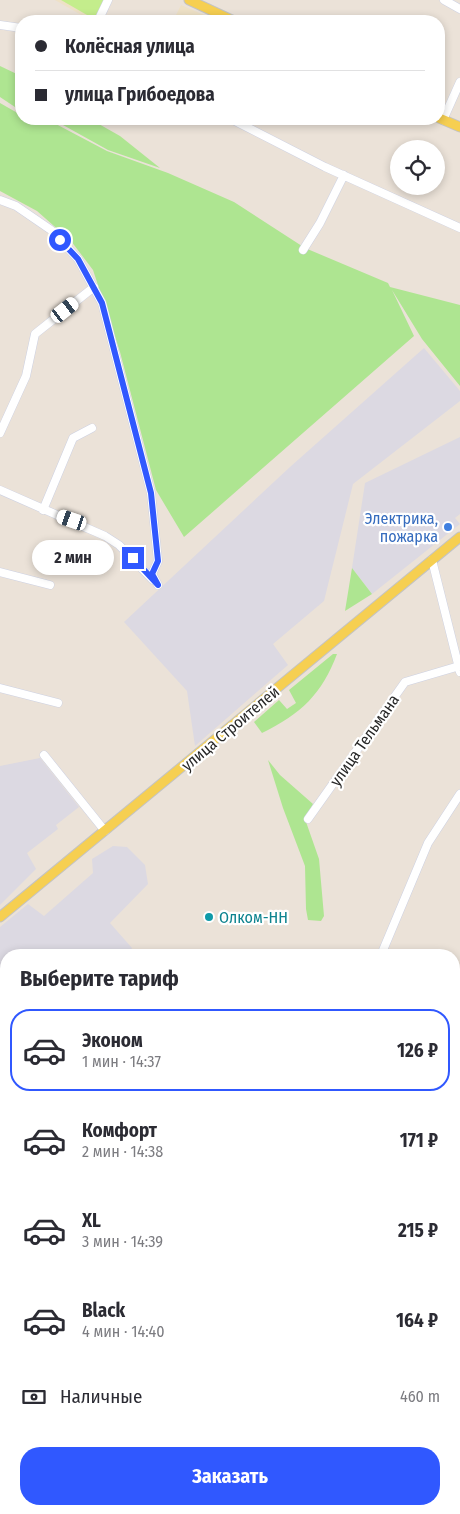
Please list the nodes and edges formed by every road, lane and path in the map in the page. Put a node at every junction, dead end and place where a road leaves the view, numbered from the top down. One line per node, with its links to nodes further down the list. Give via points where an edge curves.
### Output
1 (108, 0): 5 (street)
2 (189, 0): 6 (main road)
3 (444, 0): 4 (street)
4 (460, 9)
5 (101, 15)
6 (221, 15)
7 (0, 25): 8 (street)
8 (15, 27)
9 (460, 82): 10 (street)
10 (445, 111)
11 (445, 121): 13 (main road)
12 (243, 125): 14 (street)
13 (460, 127)
14 (344, 175): 16 (street); 17 (street)
15 (0, 200): 18 (street, via 16,206 51,230 78,259)
16 (460, 228)
17 (304, 250)
18 (94, 287): 20 (street, via 36,334 26,376); 22 (street, via 102,303 151,493 158,552 152,574 158,585 126,551 105,536)
19 (92, 428): 22 (street, via 73,438)
20 (0, 432)
21 (0, 490): 22 (street)
22 (42, 510)
23 (460, 537): 24 (main road, улица Строителей)
24 (432, 560): 27 (street); 33 (main road, улица Строителей)
25 (0, 572): 26 (street)
26 (50, 585)
27 (459, 669): 32 (street, улица Тельмана, via 405,682)
28 (0, 688): 29 (street)
29 (58, 704)
30 (44, 755): 33 (street)
31 (460, 794): 35 (street, via 428,843)
32 (308, 819)
33 (105, 831): 34 (main road, улица Строителей)
34 (0, 917)
35 (384, 949)

